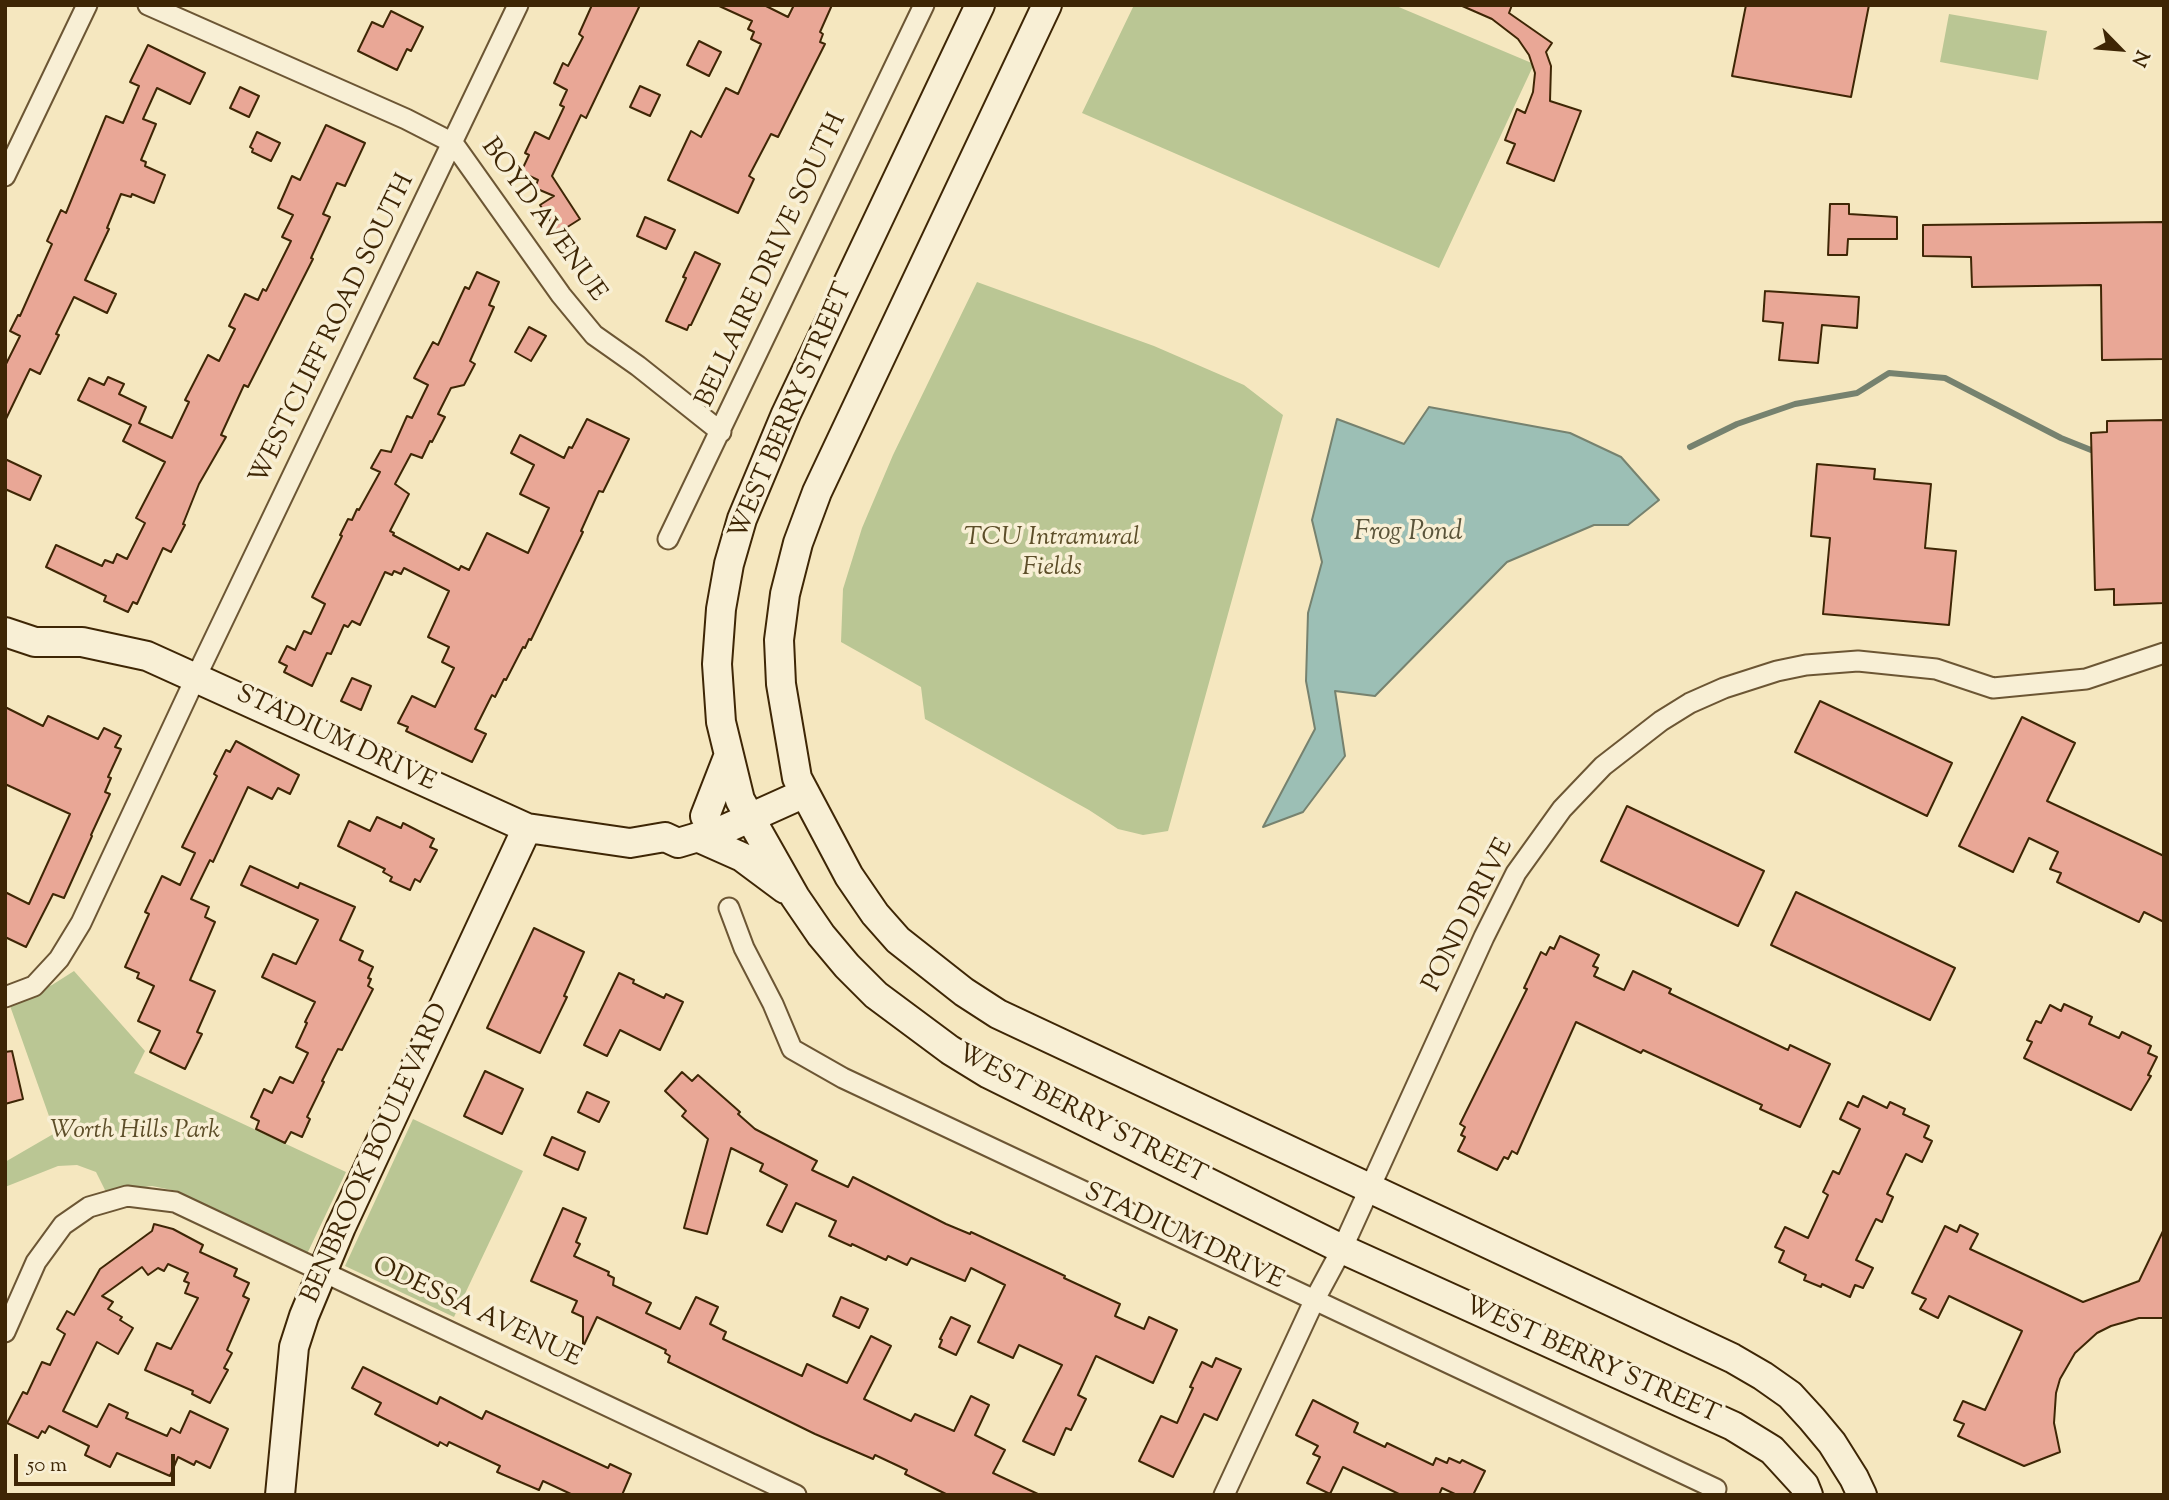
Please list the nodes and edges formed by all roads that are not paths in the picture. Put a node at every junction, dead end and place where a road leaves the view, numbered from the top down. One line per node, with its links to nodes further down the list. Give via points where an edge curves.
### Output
1 (87, 5): 8 (street)
2 (148, 5): 7 (street, BOYD AVENUE)
3 (518, 5): 7 (street, WESTCLIFF ROAD SOUTH)
4 (924, 5): 9 (street, BELLAIRE DRIVE SOUTH)
5 (980, 5): 14 (main road, WEST BERRY STREET, via 786,414 742,519 729,564 718,650 721,722)
6 (1046, 5): 15 (main road, WEST BERRY STREET, via 817,492 798,543 779,640 780,684)
7 (453, 144): 9 (street, BOYD AVENUE, via 594,335); 13 (street, WESTCLIFF ROAD SOUTH)
8 (5, 176)
9 (721, 432): 10 (street, BELLAIRE DRIVE SOUTH)
10 (668, 540)
11 (5, 632): 13 (main road, STADIUM DRIVE, via 36,642 82,642 147,656)
12 (2164, 653): 22 (street, POND DRIVE, via 2086,679 1993,688 1936,669 1858,661 1806,666 1724,688 1661,721 1603,766 1562,809 1522,862)
13 (196, 677): 18 (main road, STADIUM DRIVE); 21 (street, WESTCLIFF ROAD SOUTH, via 81,923 59,959 34,986)
14 (728, 757): 16 (main road, WEST BERRY STREET); 17 (main road)
15 (801, 785): 16 (main road, STADIUM DRIVE); 22 (main road, WEST BERRY STREET, via 849,876 875,914 898,940 964,992 998,1014)
16 (745, 809): 17 (main road, STADIUM DRIVE); 19 (main road, WEST BERRY STREET)
17 (701, 827): 18 (main road, STADIUM DRIVE, via 676,827 665,837 630,843); 19 (main road)
18 (527, 828): 24 (main road, BENBROOK BOULEVARD)
19 (795, 897): 23 (main road, WEST BERRY STREET, via 847,967 876,995 950,1050 989,1074)
20 (729, 908): 25 (street, STADIUM DRIVE, via 792,1048 842,1078)
21 (5, 997)
22 (1368, 1189): 23 (street, POND DRIVE); 32 (main road, WEST BERRY STREET, via 1763,1376 1790,1395 1832,1443)
23 (1342, 1249): 25 (street, POND DRIVE); 31 (main road, WEST BERRY STREET, via 1733,1426 1772,1450)
24 (321, 1270): 26 (street, ODESSA AVENUE, via 175,1202 127,1196 89,1207 63,1225 36,1262); 28 (main road, BENBROOK BOULEVARD, via 295,1347); 29 (street, ODESSA AVENUE)
25 (1315, 1299): 27 (street, STADIUM DRIVE); 30 (street, POND DRIVE)
26 (5, 1332)
27 (1716, 1489)
28 (280, 1495)
29 (796, 1495)
30 (1224, 1495)
31 (1808, 1495)
32 (1862, 1495)

